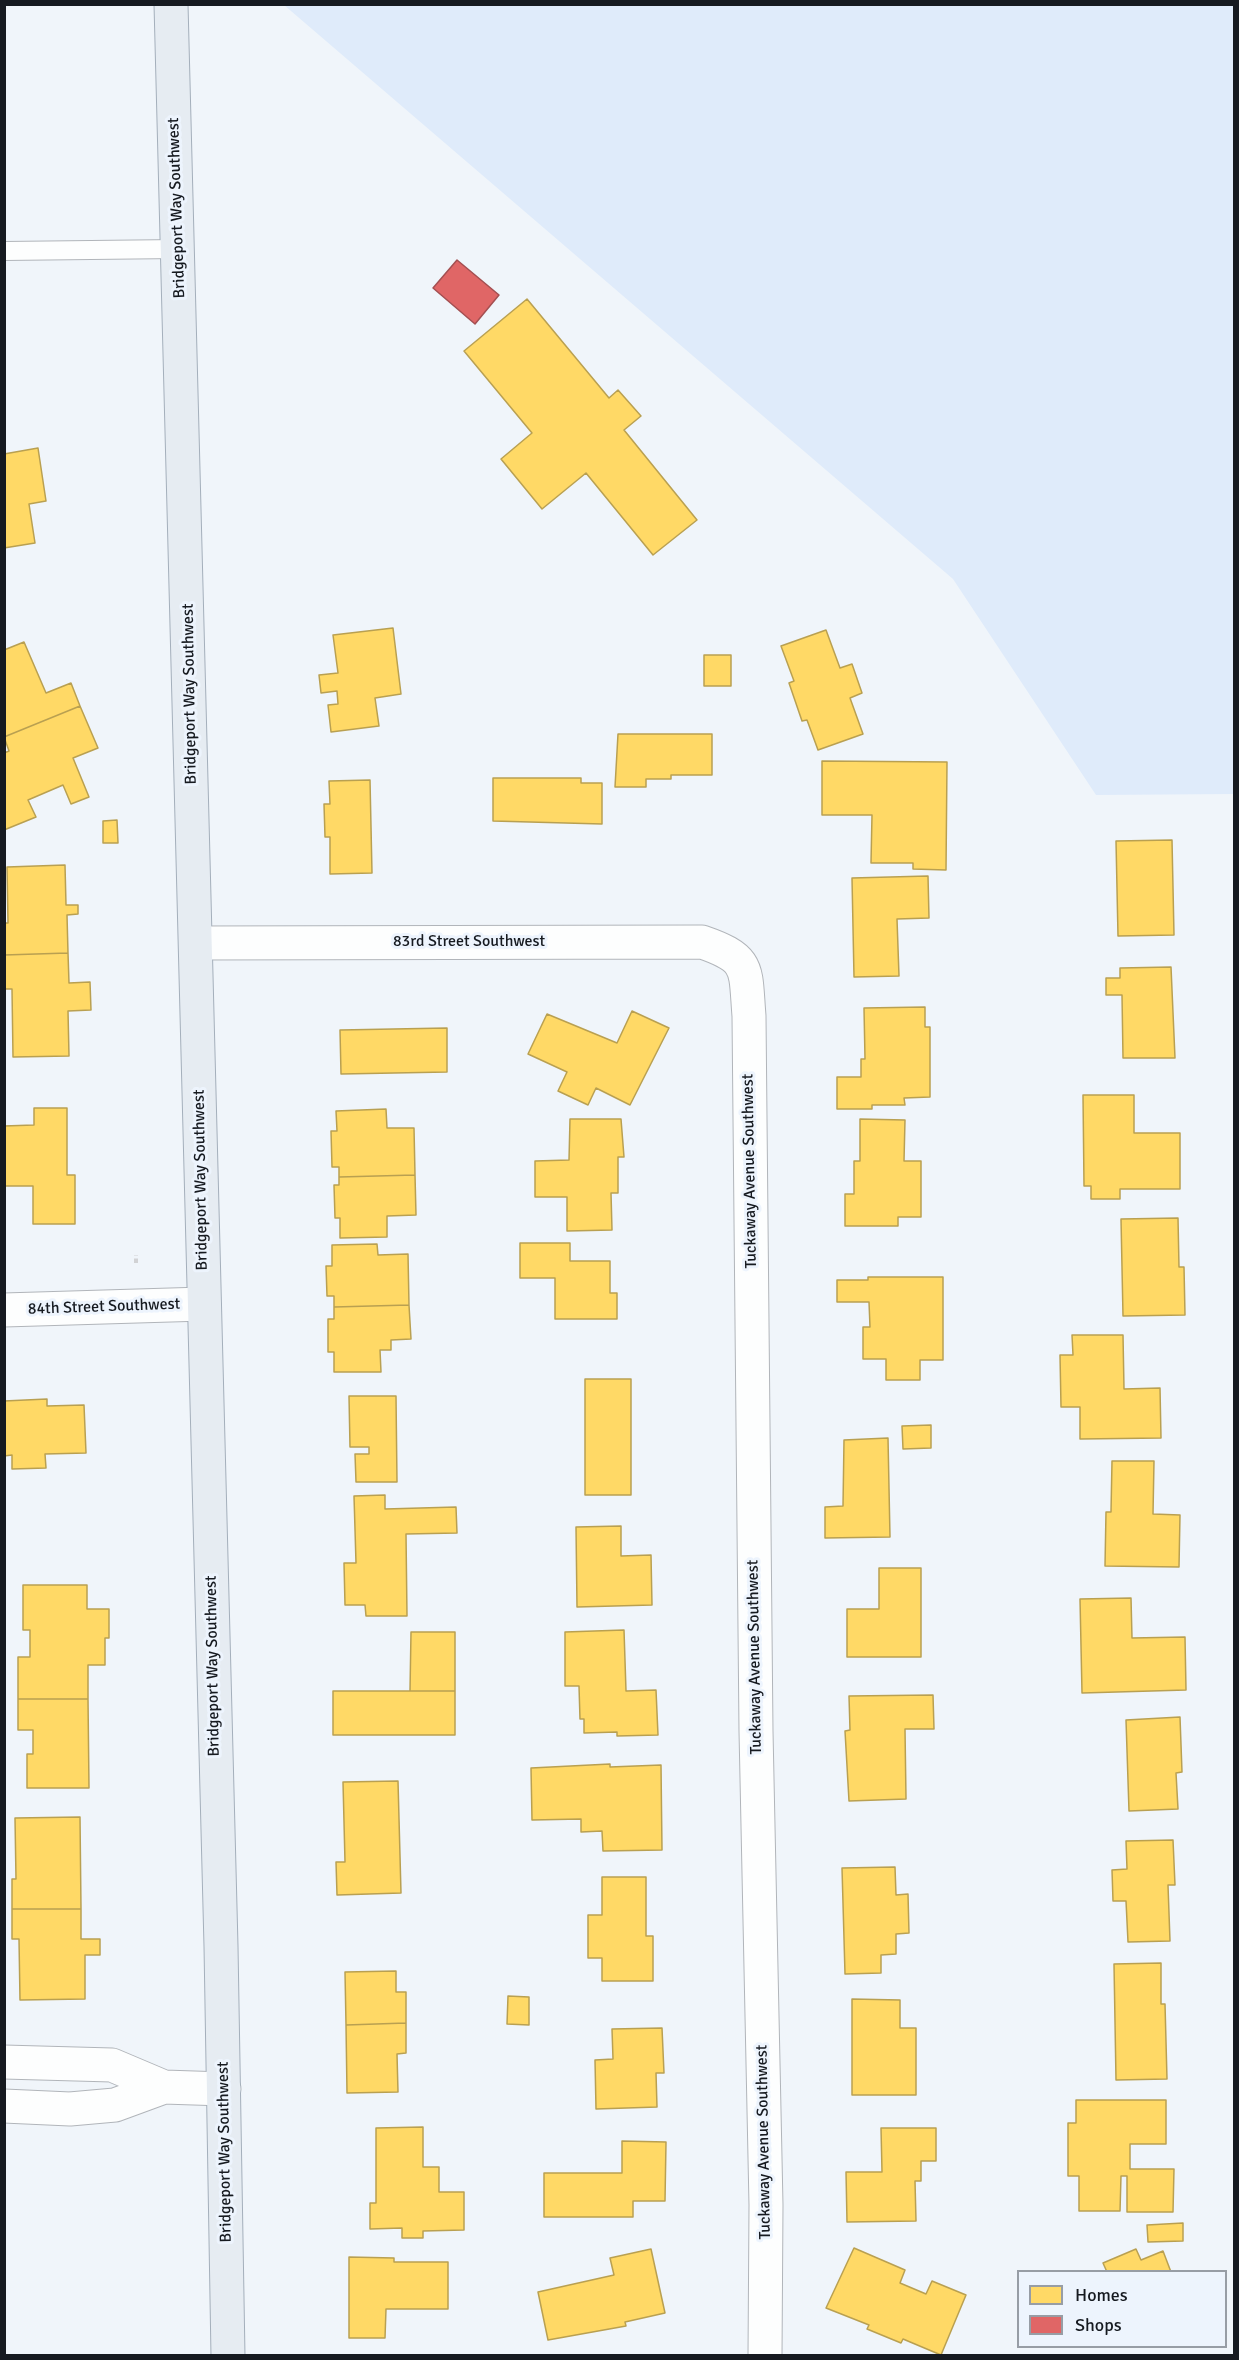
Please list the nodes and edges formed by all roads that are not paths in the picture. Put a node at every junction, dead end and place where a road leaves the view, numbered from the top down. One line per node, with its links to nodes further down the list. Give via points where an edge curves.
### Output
1 (171, 4): 2 (main road, Bridgeport Way Southwest)
2 (178, 249): 3 (lane); 4 (main road, Bridgeport Way Southwest)
3 (4, 250)
4 (196, 943): 5 (street, 83rd Street Southwest, via 702,942 730,951); 6 (main road, Bridgeport Way Southwest)
5 (739, 959): 13 (street, Tuckaway Avenue Southwest, via 746,977 749,1016)
6 (204, 1304): 7 (street, 84th Street Southwest); 10 (main road, Bridgeport Way Southwest)
7 (4, 1310)
8 (4, 2062): 9 (street, via 112,2066)
9 (164, 2087): 10 (street); 11 (street, via 115,2104 70,2109)
10 (224, 2089): 12 (main road, Bridgeport Way Southwest)
11 (4, 2106)
12 (228, 2355)
13 (765, 2355)

